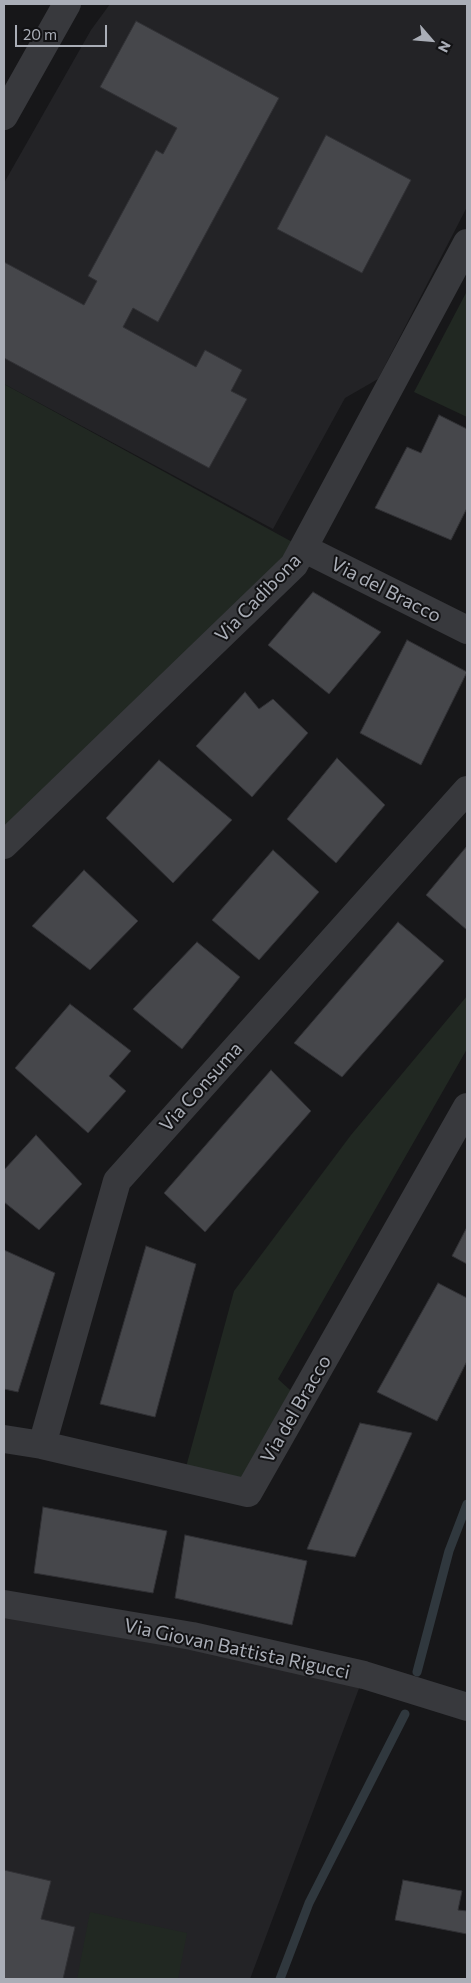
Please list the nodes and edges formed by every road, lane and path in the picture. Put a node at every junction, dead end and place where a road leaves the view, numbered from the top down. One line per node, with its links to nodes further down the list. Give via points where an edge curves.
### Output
1 (67, 4): 2 (street)
2 (4, 116)
3 (467, 243): 4 (street, Via Cadibona)
4 (305, 549): 5 (street, Via del Bracco); 7 (street, Via Cadibona, via 294,565)
5 (467, 630)
6 (467, 790): 10 (street, Via Consuma, via 117,1181)
7 (4, 845)
8 (467, 1107): 10 (street, Via del Bracco, via 248,1493)
9 (4, 1439): 10 (street, Via del Bracco)
10 (42, 1445)
11 (4, 1604): 12 (street, Via Giovan Battista Rigucci, via 192,1636 364,1675)
12 (467, 1708)

